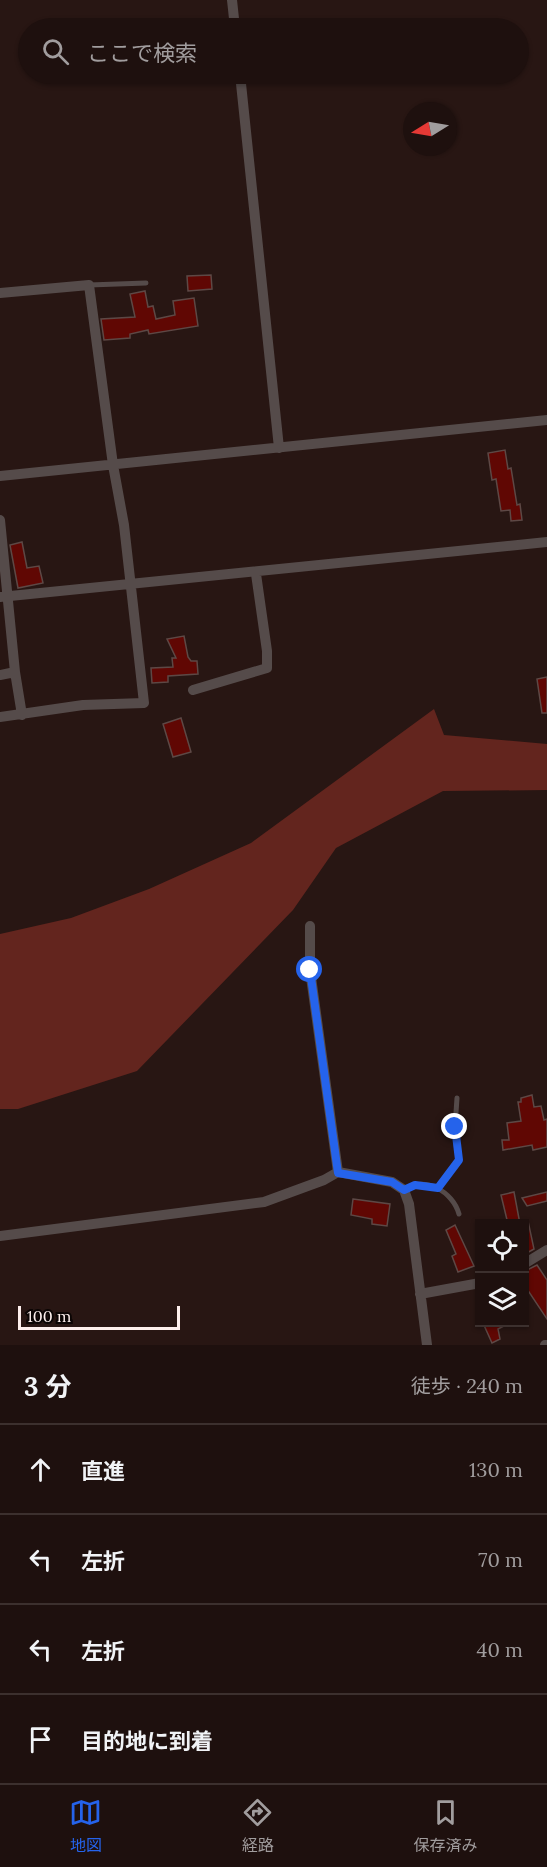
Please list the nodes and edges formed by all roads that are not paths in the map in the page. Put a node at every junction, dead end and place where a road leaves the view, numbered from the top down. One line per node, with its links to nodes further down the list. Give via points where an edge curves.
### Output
1 (232, 0): 2 (street)
2 (234, 18)
3 (241, 84): 8 (street)
4 (146, 283): 5 (lane)
5 (89, 285): 6 (street); 9 (street)
6 (0, 293)
7 (547, 420): 8 (street)
8 (279, 448): 9 (street)
9 (113, 465): 10 (street); 14 (street, via 124,525)
10 (0, 476)
11 (0, 520): 15 (street)
12 (547, 542): 13 (street)
13 (256, 574): 14 (street); 18 (street, via 267,668)
14 (129, 586): 15 (street); 19 (street, via 144,702 83,705)
15 (4, 597): 16 (street)
16 (15, 672): 17 (street); 19 (street)
17 (0, 675)
18 (193, 690)
19 (22, 715): 20 (street)
20 (0, 717)
21 (310, 926): 23 (street, via 310,970)
22 (457, 1098): 24 (lane, via 459,1160)
23 (338, 1173): 25 (street, via 392,1182); 27 (street, via 264,1202)
24 (438, 1188): 25 (lane, via 415,1185); 26 (lane, via 449,1194)
25 (404, 1190): 31 (street)
26 (459, 1214)
27 (0, 1236)
28 (547, 1250): 29 (street)
29 (529, 1261)
30 (475, 1284): 31 (street)
31 (420, 1294): 32 (street)
32 (428, 1345)

